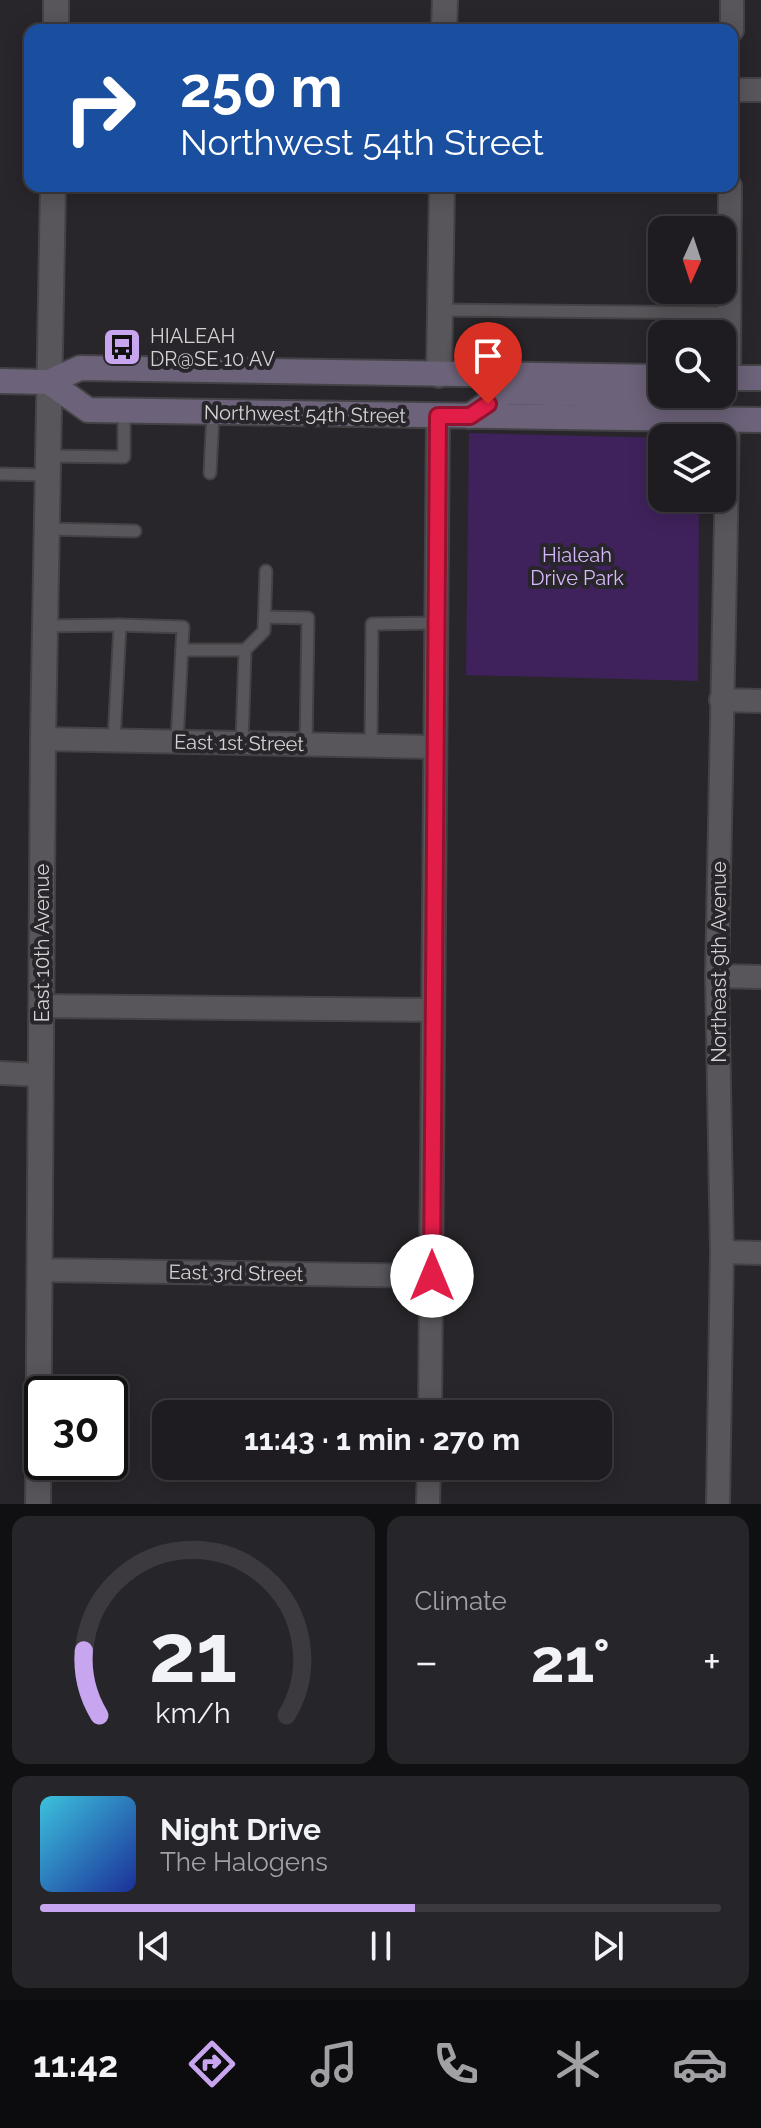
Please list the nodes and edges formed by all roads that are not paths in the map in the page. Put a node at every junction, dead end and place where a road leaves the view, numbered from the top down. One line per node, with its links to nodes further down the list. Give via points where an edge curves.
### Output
1 (56, 0): 4 (street)
2 (445, 0): 5 (street)
3 (732, 0): 6 (street)
4 (56, 24)
5 (444, 24)
6 (732, 24)
7 (738, 90): 8 (street)
8 (761, 90)
9 (53, 192): 20 (street, East 10th Avenue)
10 (442, 192): 12 (street)
11 (730, 192): 13 (street)
12 (440, 310): 13 (lane); 15 (street)
13 (727, 313): 14 (street)
14 (727, 320)
15 (439, 375): 16 (main road, Northwest 54th Street); 20 (main road, Northwest 54th Street, via 80,368)
16 (648, 377)
17 (761, 378): 18 (main road)
18 (736, 379)
19 (0, 381): 20 (main road, Northwest 54th Street)
20 (49, 382): 23 (main road, Northwest 54th Street, via 88,410); 29 (street, East 10th Avenue)
21 (648, 396): 26 (main road, via 505,392)
22 (761, 403): 27 (main road)
23 (124, 411): 24 (main road, Northwest 54th Street); 29 (lane, via 124,457)
24 (213, 413): 25 (main road, Northwest 54th Street); 30 (lane)
25 (438, 416): 26 (main road, Northwest 54th Street); 36 (street)
26 (470, 416): 27 (main road, Northwest 54th Street)
27 (728, 420): 28 (main road, Northwest 54th Street); 41 (street, Northeast 9th Avenue)
28 (761, 420)
29 (48, 465): 31 (lane); 32 (street, East 10th Avenue)
30 (210, 473)
31 (0, 474)
32 (47, 529): 33 (lane); 38 (street, East 10th Avenue)
33 (135, 531)
34 (266, 571): 35 (lane)
35 (265, 617): 40 (lane, via 264,631); 47 (lane, via 308,618)
36 (436, 623): 48 (lane, via 372,624); 49 (street)
37 (120, 625): 38 (lane); 39 (lane, via 183,627); 44 (lane)
38 (45, 626): 43 (street, East 10th Avenue)
39 (182, 650): 40 (lane); 45 (lane)
40 (245, 650): 46 (lane)
41 (721, 700): 42 (street); 50 (street, Northeast 9th Avenue)
42 (761, 701)
43 (43, 739): 44 (street, East 1st Street); 52 (street, East 10th Avenue)
44 (114, 740): 45 (street, East 1st Street)
45 (177, 742): 46 (street, East 1st Street)
46 (242, 742): 47 (street, East 1st Street)
47 (306, 744): 48 (street, East 1st Street)
48 (371, 746): 49 (street, East 1st Street)
49 (434, 747): 53 (street)
50 (717, 976): 51 (street); 56 (street, Northeast 9th Avenue)
51 (761, 977)
52 (42, 1006): 53 (street); 55 (street, East 10th Avenue)
53 (432, 1010): 59 (street)
54 (0, 1073): 55 (street)
55 (41, 1075): 58 (street, East 10th Avenue)
56 (722, 1252): 57 (street); 64 (street, Northeast 9th Avenue)
57 (761, 1253)
58 (40, 1270): 59 (street, East 3rd Street); 62 (street, East 10th Avenue)
59 (432, 1276): 60 (street)
60 (430, 1400)
61 (429, 1480): 63 (street)
62 (38, 1504)
63 (428, 1504)
64 (718, 1504)

